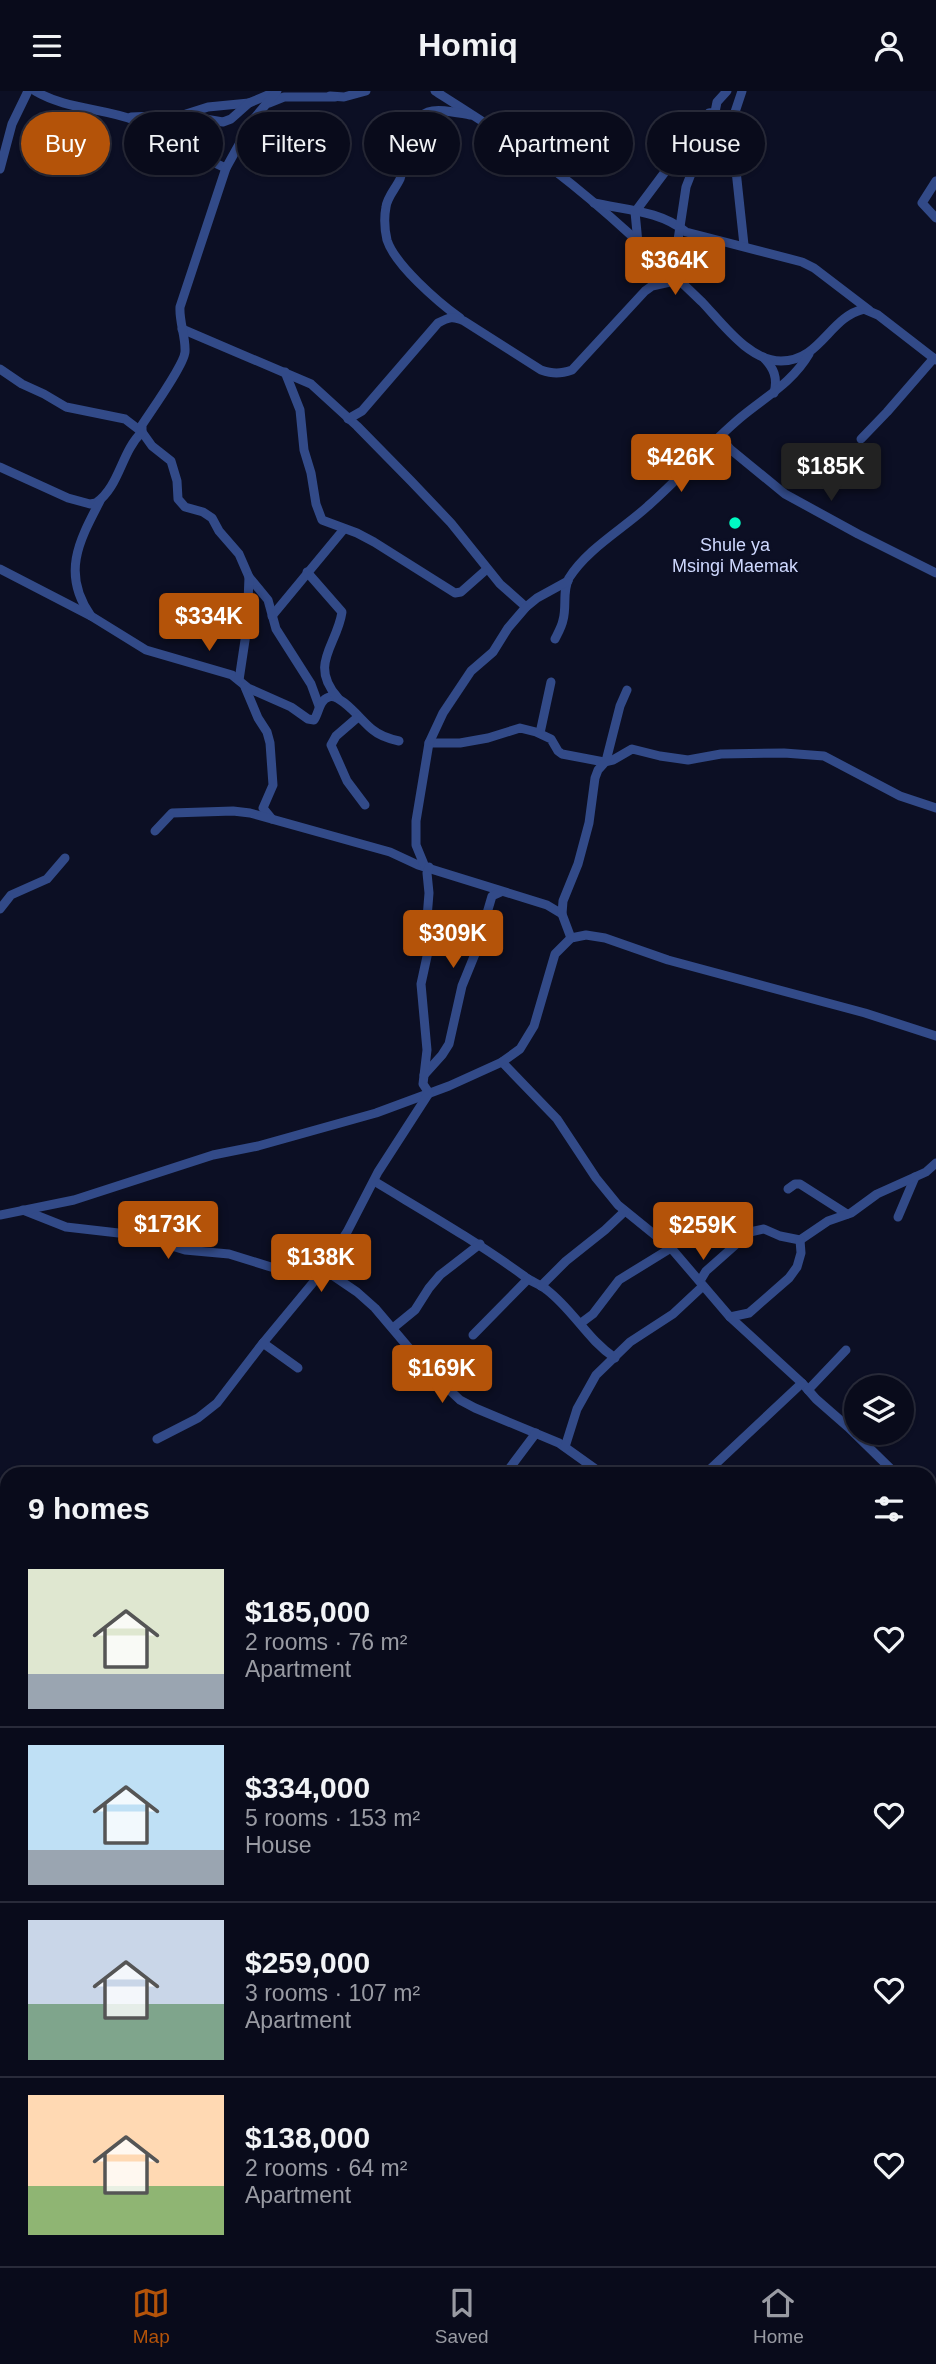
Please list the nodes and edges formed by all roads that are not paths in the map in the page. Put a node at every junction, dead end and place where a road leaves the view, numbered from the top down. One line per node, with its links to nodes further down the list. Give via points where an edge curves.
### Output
1 (27, 91): 19 (street)
2 (35, 91): 15 (street)
3 (277, 91): 10 (street); 11 (street)
4 (311, 91): 9 (street)
5 (366, 91): 9 (street)
6 (435, 91): 14 (street)
7 (727, 91): 13 (street)
8 (742, 91): 30 (street, via 731,124)
9 (335, 97): 11 (street, via 284,97)
10 (249, 103): 12 (street); 16 (street)
11 (269, 103): 18 (street, via 252,121)
12 (191, 112)
13 (715, 112)
14 (473, 115): 25 (street); 33 (street, via 435,111 420,116 408,138 401,174 386,207 392,250 419,282)
15 (124, 117)
16 (223, 122)
17 (223, 167): 18 (street)
18 (226, 168): 24 (street)
19 (0, 169)
20 (217, 175): 24 (street)
21 (663, 175): 26 (street)
22 (690, 175): 28 (street)
23 (936, 181): 27 (street, via 922,203)
24 (222, 184): 34 (street, via 180,307)
25 (593, 203): 26 (street); 29 (street)
26 (635, 212): 28 (street, via 658,215); 29 (street)
27 (936, 218)
28 (679, 225): 30 (street, via 686,232); 31 (street)
29 (638, 243): 31 (street)
30 (744, 246): 32 (street, via 808,264)
31 (676, 277): 33 (street, via 645,291 572,370 564,373 541,370); 36 (street, via 738,339)
32 (869, 310): 35 (street, via 851,314); 37 (street)
33 (464, 321): 41 (street, via 452,317 438,323 362,411)
34 (182, 329): 39 (street); 42 (street, via 183,361 142,425)
35 (810, 351): 36 (street, via 796,360); 40 (street, via 795,375)
36 (763, 357): 40 (street, via 775,373)
37 (935, 359): 44 (street)
38 (0, 369): 42 (street, via 66,407 122,418)
39 (285, 372): 41 (street, via 311,384); 47 (street, via 300,410 304,450 322,520)
40 (774, 393): 43 (street)
41 (348, 419): 49 (street, via 452,523)
42 (142, 432): 46 (street, via 132,441); 52 (street, via 171,461 181,503 212,518)
43 (720, 437): 51 (street, via 795,501); 53 (street, via 594,551)
44 (861, 439)
45 (0, 467): 46 (street, via 75,500)
46 (100, 501): 55 (street, via 75,563 77,590)
47 (344, 529): 49 (street, via 456,593); 50 (street)
48 (0, 569): 55 (street)
49 (487, 569): 54 (street)
50 (307, 572): 56 (street); 62 (street, via 342,612 324,670)
51 (936, 573)
52 (250, 577): 56 (street, via 268,600); 59 (street)
53 (568, 581): 54 (street); 57 (street, via 564,618)
54 (526, 607): 67 (street, via 461,685)
55 (91, 616): 59 (street, via 146,650 232,675)
56 (272, 616): 60 (street)
57 (555, 639)
58 (551, 682): 65 (street)
59 (241, 683): 63 (street, via 308,719 317,718); 71 (street, via 270,743 273,785 263,806)
60 (311, 684): 62 (street); 63 (street)
61 (627, 690): 68 (street)
62 (334, 698): 63 (street); 64 (street)
63 (320, 706)
64 (358, 716): 66 (street, via 373,731); 69 (street, via 331,745 347,781)
65 (540, 733): 67 (street, via 514,728 460,743); 68 (street, via 553,740 562,754)
66 (399, 741)
67 (429, 743): 74 (street, via 415,835 415,845)
68 (606, 761): 70 (street, via 632,749 688,760 721,754 824,757 900,796); 77 (street, via 595,778 589,823)
69 (365, 805)
70 (936, 808)
71 (274, 821): 72 (street, via 233,811 186,812 169,815); 74 (street, via 390,852)
72 (156, 831)
73 (65, 858): 76 (street, via 47,879 11,895)
74 (427, 867): 75 (street); 81 (street, via 431,938 421,997 427,1050)
75 (501, 892): 77 (street); 81 (street, via 492,896 487,909 449,1044)
76 (0, 909)
77 (562, 914): 78 (street)
78 (571, 937): 79 (street, via 605,937 668,960); 80 (street, via 555,954 534,1025 520,1049)
79 (936, 1036)
80 (502, 1062): 82 (street); 89 (street, via 557,1119 596,1178)
81 (424, 1075): 82 (street)
82 (429, 1093): 85 (street); 88 (street, via 376,1113 213,1155 75,1200)
83 (936, 1163): 84 (street)
84 (915, 1177): 90 (street); 92 (street)
85 (374, 1181): 94 (street); 96 (street)
86 (788, 1189): 90 (street, via 800,1184)
87 (0, 1207): 88 (street)
88 (17, 1210): 91 (street); 96 (street, via 66,1227 229,1254 287,1272)
89 (625, 1211): 95 (street); 99 (street)
90 (847, 1214): 93 (street)
91 (0, 1215)
92 (898, 1217)
93 (800, 1240): 98 (street, via 765,1229 750,1232 706,1271); 100 (street, via 797,1267 789,1278 748,1313)
94 (480, 1244): 97 (street); 102 (street, via 440,1275 415,1311)
95 (671, 1248): 98 (street); 101 (street, via 619,1280)
96 (321, 1273): 102 (street, via 345,1283); 104 (street)
97 (528, 1279): 99 (street); 103 (street)
98 (701, 1283): 100 (street); 106 (street, via 673,1314 630,1342)
99 (541, 1286): 101 (street)
100 (730, 1317): 108 (street)
101 (581, 1323): 106 (street, via 591,1340)
102 (393, 1328): 109 (street, via 460,1400)
103 (473, 1335)
104 (263, 1343): 107 (street); 110 (street, via 216,1403)
105 (846, 1350): 108 (street)
106 (615, 1358): 111 (street, via 588,1387)
107 (298, 1368)
108 (805, 1387): 114 (street); 115 (street)
109 (536, 1433): 111 (street); 112 (street)
110 (157, 1439)
111 (565, 1447): 113 (street)
112 (510, 1467)
113 (593, 1467)
114 (713, 1467)
115 (889, 1467)

